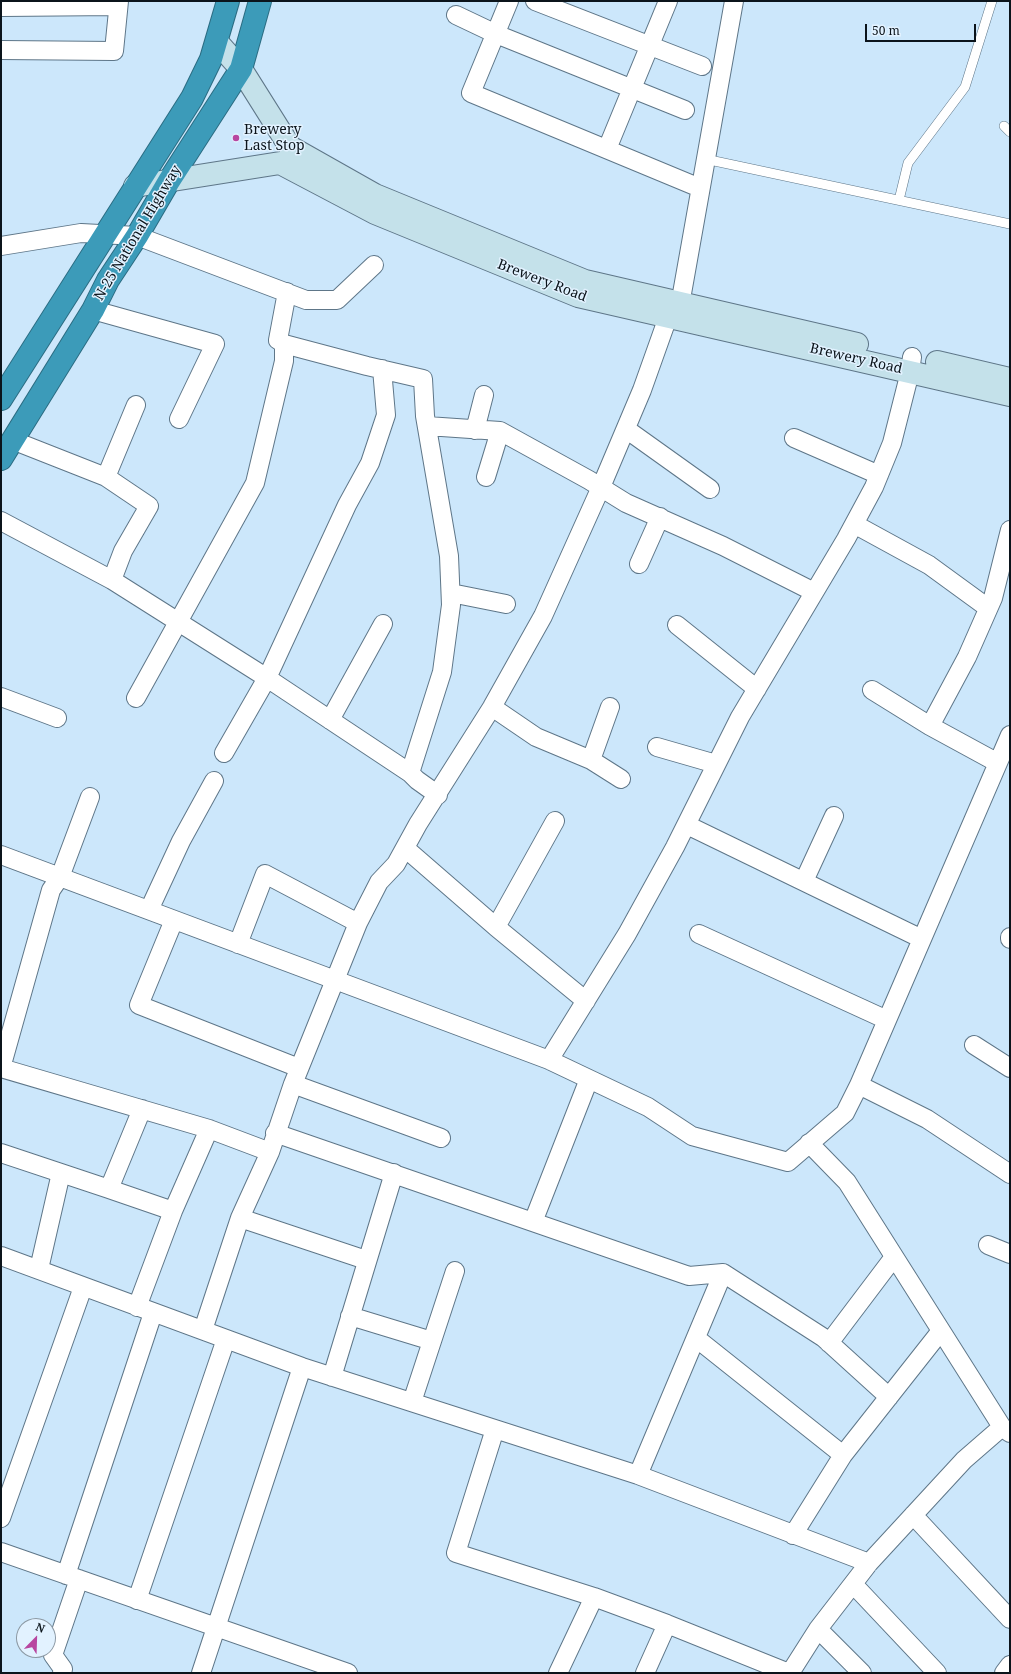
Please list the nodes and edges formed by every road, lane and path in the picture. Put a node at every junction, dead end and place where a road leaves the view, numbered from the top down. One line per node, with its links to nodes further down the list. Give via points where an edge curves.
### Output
1 (228, 1): 12 (highway, N-25 National Highway)
2 (260, 1): 16 (highway, N-25 National Highway)
3 (509, 1): 11 (street)
4 (535, 1): 13 (street)
5 (668, 1): 13 (street)
6 (734, 1): 21 (street)
7 (992, 1): 25 (lane, via 965,87 908,163)
8 (118, 3): 9 (street); 14 (street, via 114,52)
9 (1, 7)
10 (456, 15): 11 (street)
11 (496, 34): 17 (street); 19 (street, via 471,93)
12 (217, 42): 16 (main road, Brewery Road); 23 (highway, N-25 National Highway, via 192,98)
13 (650, 46): 15 (street); 17 (street)
14 (1, 50)
15 (702, 66)
16 (241, 68): 20 (main road, Brewery Road); 22 (highway, N-25 National Highway)
17 (632, 88): 18 (street); 19 (street)
18 (686, 110)
19 (607, 149): 24 (street)
20 (285, 155): 22 (main road); 33 (main road, Brewery Road, via 375,195 585,281)
21 (705, 159): 24 (street); 25 (lane)
22 (169, 181): 23 (main road); 28 (highway, N-25 National Highway)
23 (136, 186): 27 (highway, N-25 National Highway)
24 (700, 188): 33 (street)
25 (899, 200): 26 (lane)
26 (1010, 224)
27 (105, 235): 28 (street); 29 (street, via 81,233); 40 (highway, N-25 National Highway)
28 (137, 236): 31 (street); 32 (highway, N-25 National Highway)
29 (1, 246)
30 (374, 265): 31 (street, via 338,300 306,300)
31 (287, 292): 34 (street, via 278,340)
32 (92, 310): 42 (street, via 215,344); 48 (highway, N-25 National Highway)
33 (676, 313): 35 (main road, Brewery Road); 44 (street)
34 (284, 344): 36 (street); 65 (street, via 284,361 255,483)
35 (911, 364): 37 (main road, Brewery Road); 39 (main road, Brewery Road); 50 (street, via 892,443)
36 (382, 369): 43 (street, via 424,379); 68 (street, via 386,415 370,463 347,505)
37 (1010, 379)
38 (484, 395): 45 (street)
39 (1010, 395)
40 (1, 399)
41 (136, 405): 51 (street)
42 (179, 419)
43 (427, 426): 45 (street); 62 (street, via 449,556)
44 (626, 429): 53 (street); 54 (street)
45 (476, 430): 46 (street)
46 (500, 432): 52 (street); 53 (street)
47 (794, 438): 50 (street)
48 (12, 440): 49 (highway, N-25 National Highway); 51 (street)
49 (1, 459)
50 (879, 474): 57 (street)
51 (106, 477): 60 (street, via 149,506 123,551)
52 (486, 477)
53 (601, 487): 55 (street, via 626,503); 73 (street, via 543,616)
54 (710, 489)
55 (660, 517): 59 (street); 61 (street)
56 (1, 521): 60 (street)
57 (854, 524): 61 (street); 64 (street, via 929,565)
58 (1010, 530): 64 (street)
59 (639, 564)
60 (112, 580): 65 (street)
61 (814, 592): 69 (street)
62 (451, 593): 63 (street); 84 (street, via 442,672)
63 (506, 604)
64 (988, 608): 77 (street, via 967,658)
65 (180, 622): 68 (street); 72 (street)
66 (383, 624): 76 (street)
67 (677, 625): 69 (street)
68 (267, 678): 76 (street); 80 (street)
69 (757, 689): 83 (street)
70 (872, 690): 77 (street)
71 (1, 697): 75 (street)
72 (136, 698)
73 (492, 707): 81 (street, via 536,737); 87 (street)
74 (610, 707): 81 (street)
75 (57, 718)
76 (330, 720): 84 (street)
77 (930, 726): 82 (street)
78 (1010, 735): 82 (street)
79 (657, 747): 83 (street)
80 (224, 753)
81 (591, 760): 85 (street)
82 (998, 763): 101 (street)
83 (716, 764): 91 (street)
84 (410, 773): 87 (street)
85 (621, 779)
86 (214, 781): 96 (street, via 181,841)
87 (438, 795): 92 (street)
88 (90, 797): 94 (street)
89 (834, 816): 95 (street)
90 (555, 821): 99 (street)
91 (687, 825): 95 (street); 104 (street, via 631,927)
92 (405, 848): 98 (street, via 396,864 379,882); 99 (street)
93 (1, 856): 94 (street)
94 (60, 877): 96 (street); 108 (street, via 51,890)
95 (804, 881): 101 (street)
96 (149, 910): 97 (street)
97 (174, 920): 102 (street); 110 (street, via 139,1005)
98 (358, 923): 102 (street, via 265,874); 103 (street)
99 (496, 927): 104 (street)
100 (699, 934): 105 (street)
101 (922, 939): 105 (street)
102 (238, 944): 103 (street)
103 (336, 980): 107 (street); 110 (street)
104 (586, 1001): 107 (street)
105 (887, 1020): 112 (street)
106 (974, 1045): 109 (street)
107 (549, 1060): 111 (street)
108 (1, 1068): 113 (street)
109 (1010, 1068)
110 (296, 1076): 115 (street); 116 (street)
111 (589, 1079): 117 (street, via 648,1107 692,1136 788,1162); 126 (street)
112 (859, 1085): 117 (street, via 845,1113); 122 (street, via 927,1119)
113 (142, 1109): 114 (street); 123 (street)
114 (209, 1129): 118 (street); 124 (street)
115 (275, 1133): 118 (street); 121 (street)
116 (441, 1138)
117 (809, 1143): 129 (street, via 847,1182)
118 (270, 1152): 125 (street)
119 (1, 1153): 120 (street)
120 (61, 1173): 123 (street); 132 (street)
121 (394, 1173): 126 (street); 130 (street)
122 (1010, 1174)
123 (109, 1189): 124 (street)
124 (173, 1211): 136 (street)
125 (240, 1218): 130 (street); 138 (street)
126 (533, 1222): 134 (street, via 689,1276)
127 (988, 1245): 128 (street)
128 (1010, 1254)
129 (894, 1258): 139 (street); 143 (street)
130 (366, 1260): 137 (street)
131 (2, 1262): 132 (street)
132 (39, 1269): 135 (street)
133 (455, 1271): 142 (street)
134 (723, 1273): 140 (street); 143 (street)
135 (83, 1287): 136 (street); 153 (street)
136 (145, 1310): 138 (street); 157 (street)
137 (350, 1316): 142 (street); 145 (street)
138 (203, 1330): 141 (street)
139 (940, 1332): 146 (street); 149 (street)
140 (696, 1338): 150 (street); 151 (street)
141 (226, 1339): 144 (street); 160 (street)
142 (432, 1341): 147 (street)
143 (829, 1343): 146 (street)
144 (302, 1367): 145 (street); 163 (street)
145 (332, 1377): 147 (street)
146 (889, 1397): 150 (street)
147 (412, 1402): 148 (street)
148 (495, 1429): 151 (street); 159 (street, via 456,1553)
149 (1007, 1429): 152 (street, via 964,1460)
150 (843, 1455): 154 (street)
151 (638, 1475): 154 (street)
152 (913, 1515): 156 (street); 161 (street)
153 (1, 1518)
154 (793, 1535): 156 (street)
155 (3, 1558): 157 (street)
156 (869, 1563): 158 (street)
157 (72, 1577): 160 (street); 166 (street, via 54,1655 63,1669)
158 (853, 1584): 164 (street); 173 (street)
159 (594, 1597): 162 (street); 169 (street)
160 (137, 1600): 163 (street)
161 (1010, 1619)
162 (667, 1624): 170 (street); 171 (street)
163 (216, 1627): 167 (street); 168 (street)
164 (818, 1629): 171 (street); 172 (street)
165 (1010, 1665): 174 (street)
166 (62, 1673)
167 (201, 1673)
168 (348, 1673)
169 (558, 1673)
170 (645, 1673)
171 (790, 1673)
172 (862, 1673)
173 (937, 1673)
174 (1004, 1673)

